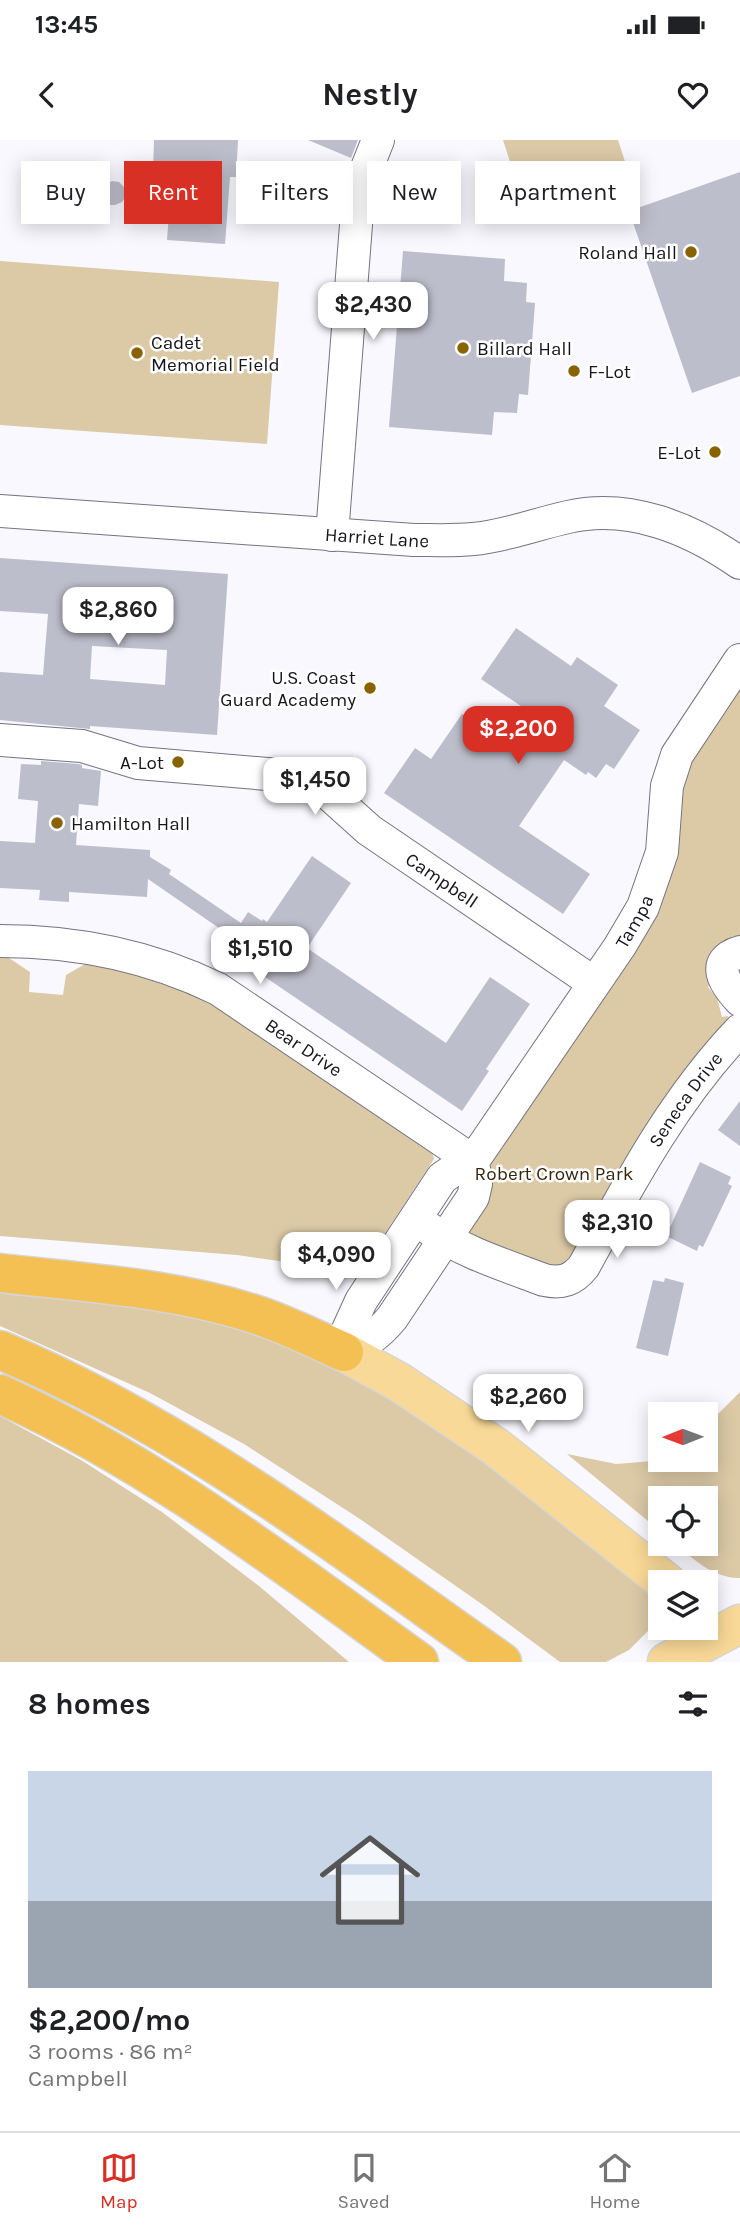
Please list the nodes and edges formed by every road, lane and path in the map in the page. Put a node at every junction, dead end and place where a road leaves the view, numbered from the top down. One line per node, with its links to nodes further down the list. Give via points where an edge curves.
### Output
1 (377, 140): 3 (street, via 358,199)
2 (0, 511): 3 (street, Harriet Lane)
3 (332, 534): 4 (street, Harriet Lane, via 473,539 575,515 625,514 693,534)
4 (740, 563)
5 (740, 660): 9 (street, Tampa, via 677,755 667,786 662,852 651,887 631,930)
6 (0, 740): 9 (street, Campbell, via 82,746 138,763 303,776 369,830)
7 (0, 941): 12 (street, Bear Drive, via 95,947 218,989)
8 (740, 952): 10 (street, via 728,958 722,972 726,986)
9 (594, 983): 12 (street, Tampa)
10 (740, 999)
11 (740, 1030): 14 (street, Seneca Drive, via 679,1104 584,1266 571,1279 544,1280)
12 (473, 1161): 13 (street, Tampa, via 442,1178); 14 (street, via 473,1197)
13 (415, 1219): 14 (street, Seneca Drive); 17 (street, Tampa, via 361,1301 345,1335)
14 (444, 1240): 17 (street, via 381,1332)
15 (0, 1273): 17 (highway, via 211,1302 291,1328)
16 (0, 1350): 24 (highway, via 91,1392 183,1444 305,1523)
17 (344, 1352): 20 (main road, via 399,1382 496,1447)
18 (0, 1394): 19 (highway, via 144,1470)
19 (285, 1566): 22 (highway); 23 (highway)
20 (651, 1570)
21 (728, 1629): 25 (main road)
22 (374, 1662)
23 (419, 1662)
24 (502, 1662)
25 (667, 1662)

